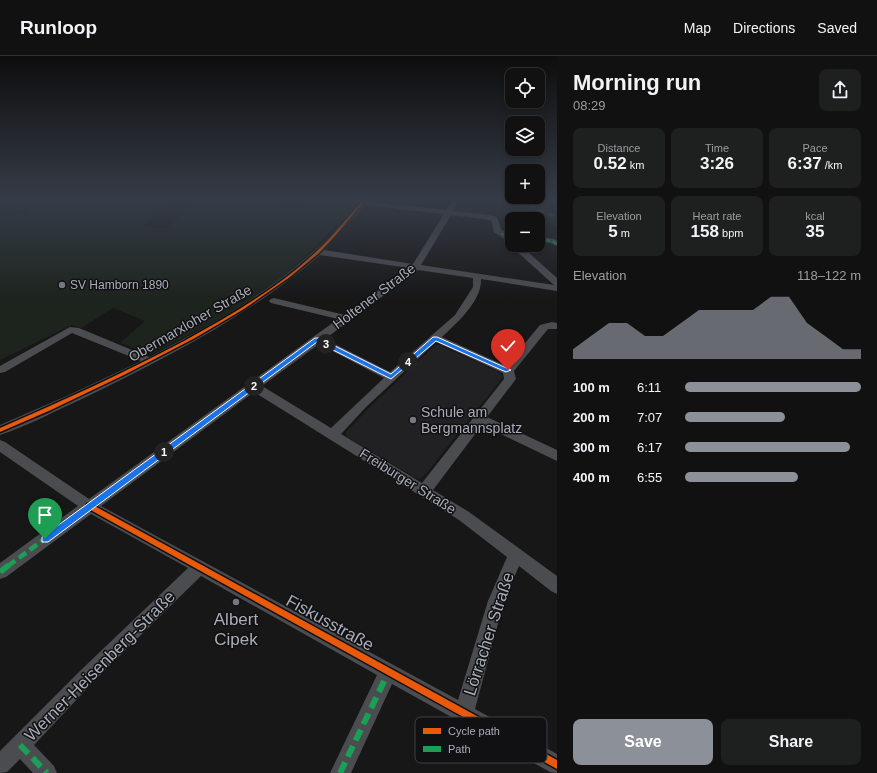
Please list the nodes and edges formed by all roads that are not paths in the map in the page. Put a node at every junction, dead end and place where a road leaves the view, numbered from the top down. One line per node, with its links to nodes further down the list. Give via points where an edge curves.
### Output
1 (337, 232): 8 (street, Obermarxloher Straße)
2 (437, 232): 10 (street, Holtener Straße)
3 (501, 234): 4 (street); 5 (street)
4 (505, 234)
5 (505, 237)
6 (545, 240): 7 (street)
7 (557, 244)
8 (318, 252): 10 (street); 19 (street, Obermarxloher Straße, via 260,297)
9 (523, 252): 12 (street)
10 (415, 268): 11 (street); 15 (street, Holtener Straße)
11 (477, 277): 13 (street); 17 (street, via 477,287 467,306)
12 (557, 283)
13 (557, 288)
14 (274, 301): 15 (street)
15 (346, 318): 18 (street, Holtener Straße)
16 (557, 326): 21 (street, via 544,327)
17 (435, 338): 21 (street); 22 (street)
18 (317, 339): 22 (street); 23 (street, Holtener Straße)
19 (150, 361): 20 (street, via 70,330); 25 (street, Obermarxloher Straße)
20 (1, 370)
21 (508, 370): 24 (street, via 510,379)
22 (391, 377): 26 (street)
23 (253, 386): 26 (street, Freiburger Straße); 30 (street, Holtener Straße)
24 (480, 419): 28 (street); 29 (street)
25 (0, 430)
26 (332, 435): 29 (street, Freiburger Straße)
27 (0, 445): 30 (street, Fiskusstraße)
28 (557, 456)
29 (425, 490): 31 (street, Freiburger Straße, via 471,520)
30 (89, 506): 32 (street, Fiskusstraße); 33 (street, Holtener Straße)
31 (516, 555): 34 (street, Freiburger Straße); 36 (street, Lörracher Straße, via 496,601)
32 (200, 567): 35 (street, Fiskusstraße); 38 (street, Werner-Heisenberg-Straße)
33 (0, 572)
34 (557, 586)
35 (389, 672): 36 (street, Fiskusstraße); 43 (street)
36 (464, 713): 37 (street, Fiskusstraße)
37 (471, 717)
38 (20, 744): 40 (street, Werner-Heisenberg-Straße); 42 (street)
39 (547, 759): 41 (street, Fiskusstraße)
40 (0, 765)
41 (557, 765)
42 (47, 773)
43 (340, 773)

